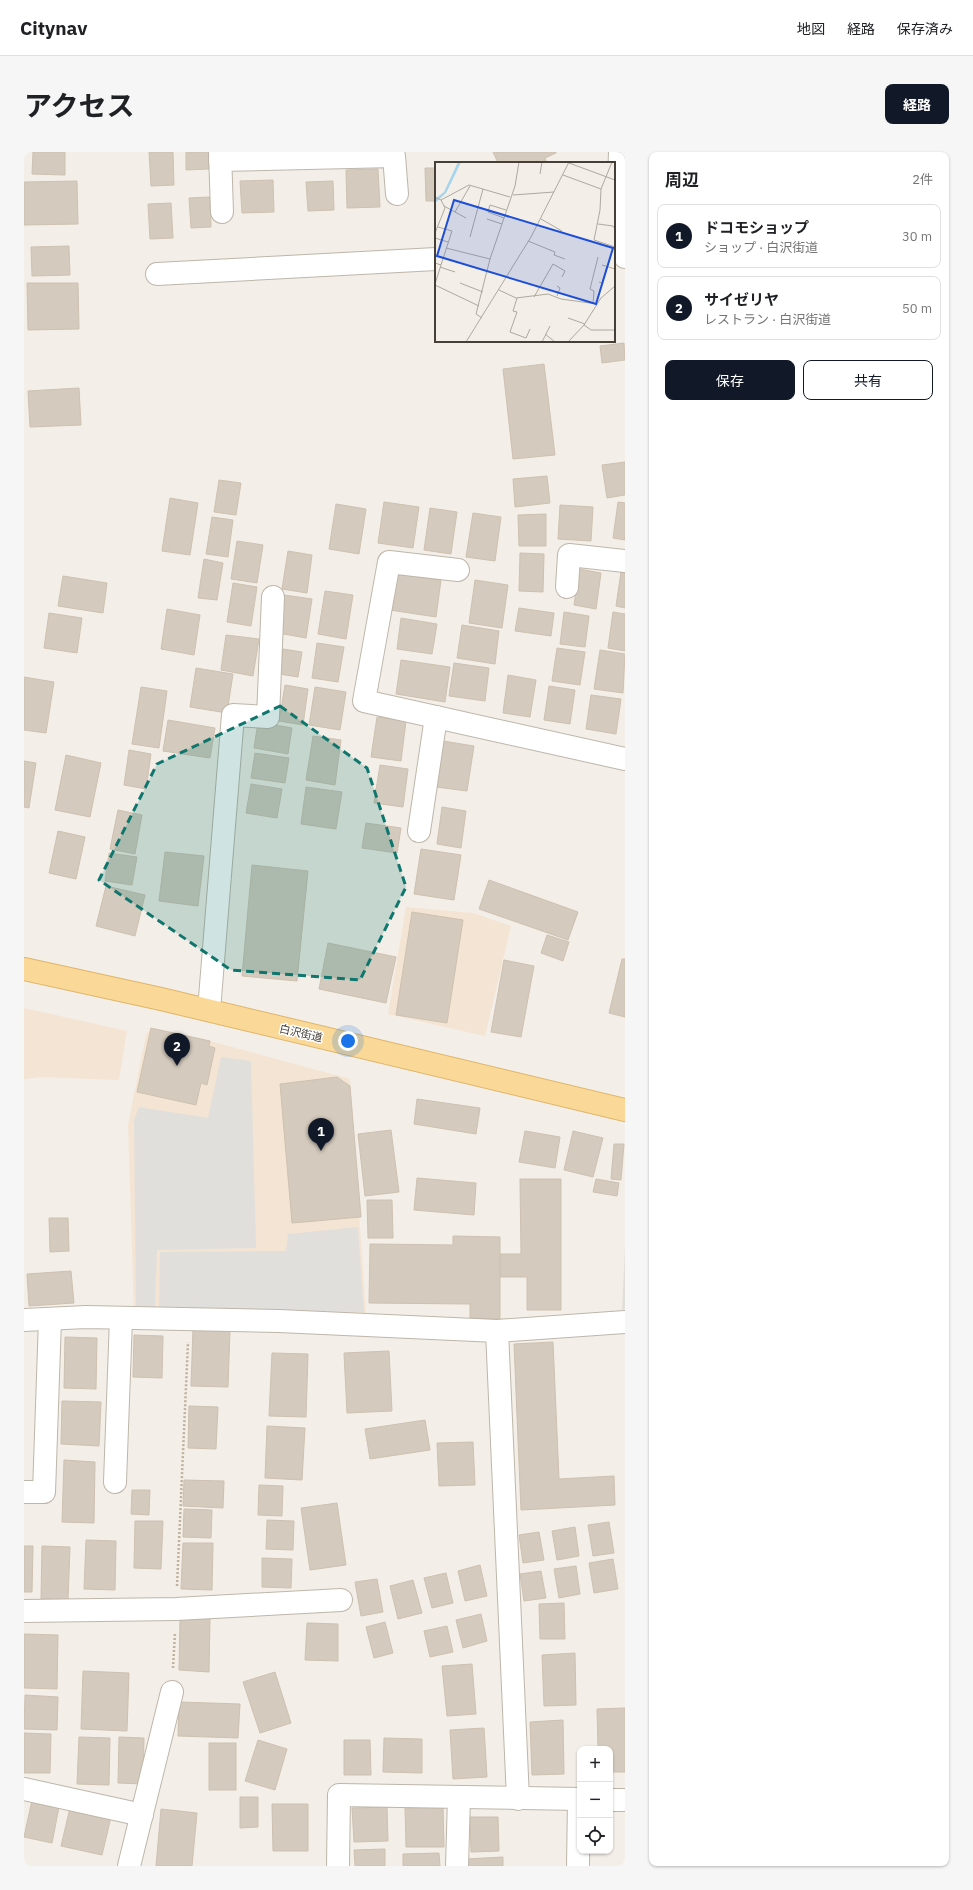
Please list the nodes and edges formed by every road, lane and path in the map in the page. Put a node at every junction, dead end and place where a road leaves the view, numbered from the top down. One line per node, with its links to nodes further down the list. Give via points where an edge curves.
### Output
1 (620, 152): 3 (street)
2 (220, 156): 4 (street, via 394,156); 5 (street)
3 (616, 185): 6 (street)
4 (397, 194)
5 (222, 212)
6 (625, 257)
7 (435, 259): 8 (street)
8 (157, 274)
9 (625, 561): 11 (street, via 569,555)
10 (458, 570): 13 (street, via 389,562 364,701)
11 (566, 587)
12 (273, 597): 17 (street, via 268,718 233,715)
13 (436, 717): 14 (street); 15 (street)
14 (625, 759)
15 (419, 830)
16 (24, 969): 17 (main road, 白沢街道)
17 (209, 1010): 18 (main road, 白沢街道)
18 (625, 1110)
19 (121, 1318): 20 (street); 21 (street); 25 (street)
20 (50, 1319): 22 (street); 26 (street, via 44,1492)
21 (190, 1319): 24 (street); 28 (path)
22 (24, 1320)
23 (625, 1322): 24 (street)
24 (497, 1331): 33 (street)
25 (114, 1482)
26 (24, 1492)
27 (341, 1600): 28 (street)
28 (176, 1609): 29 (street); 30 (path)
29 (24, 1611)
30 (172, 1692): 37 (street)
31 (24, 1789): 37 (street)
32 (459, 1797): 33 (street); 40 (street, via 339,1795); 41 (street)
33 (518, 1799): 34 (street)
34 (577, 1799)
35 (613, 1800): 36 (street)
36 (625, 1800)
37 (142, 1815): 39 (street)
38 (579, 1818): 42 (street)
39 (129, 1866)
40 (338, 1866)
41 (457, 1866)
42 (578, 1866)

